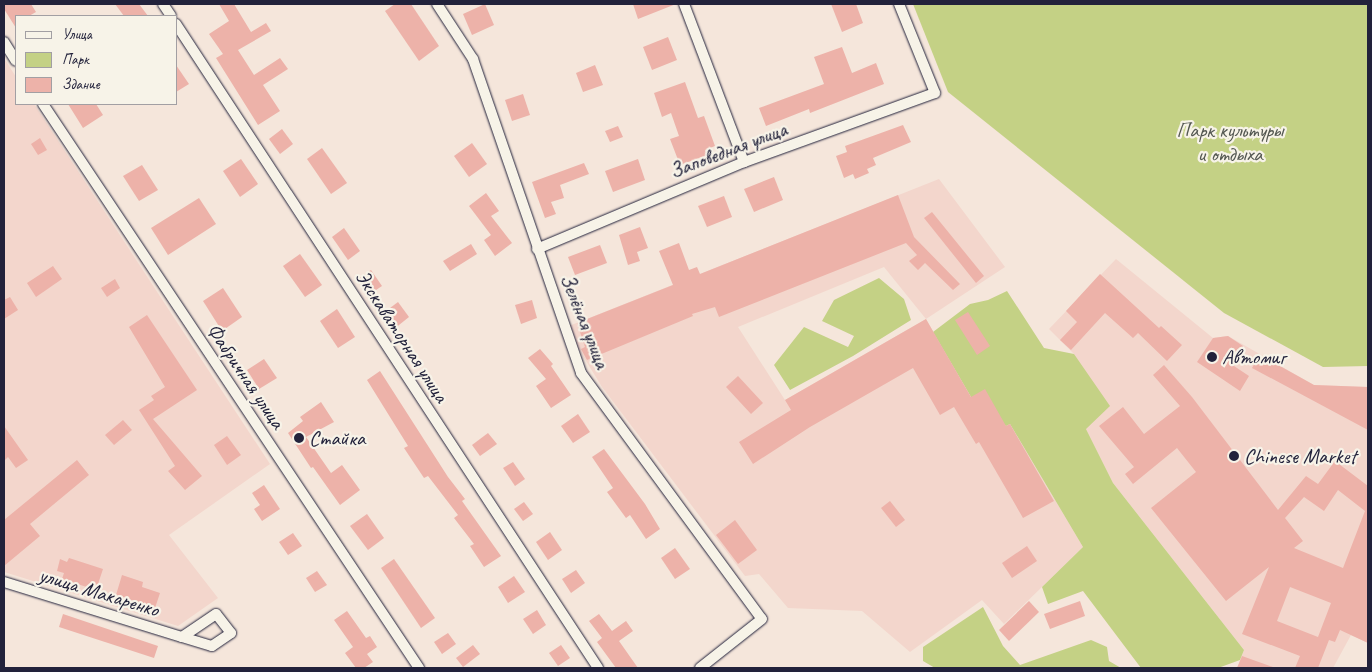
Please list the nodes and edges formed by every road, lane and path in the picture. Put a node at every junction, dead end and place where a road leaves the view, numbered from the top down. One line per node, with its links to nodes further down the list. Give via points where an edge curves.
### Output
1 (163, 4): 5 (street)
2 (437, 4): 11 (street, Зелёная улица, via 473,59)
3 (684, 4): 10 (street)
4 (900, 4): 10 (street, Заповедная улица, via 935,93)
5 (170, 15)
6 (178, 27): 15 (street, Экскаваторная улица)
7 (4, 42): 8 (street)
8 (15, 59)
9 (44, 105): 14 (street, Фабричная улица)
10 (744, 162): 11 (street, Заповедная улица)
11 (537, 249): 16 (street, Зелёная улица, via 581,373 762,619)
12 (4, 582): 13 (street, улица Макаренко)
13 (182, 638)
14 (419, 668)
15 (598, 668)
16 (700, 668)

